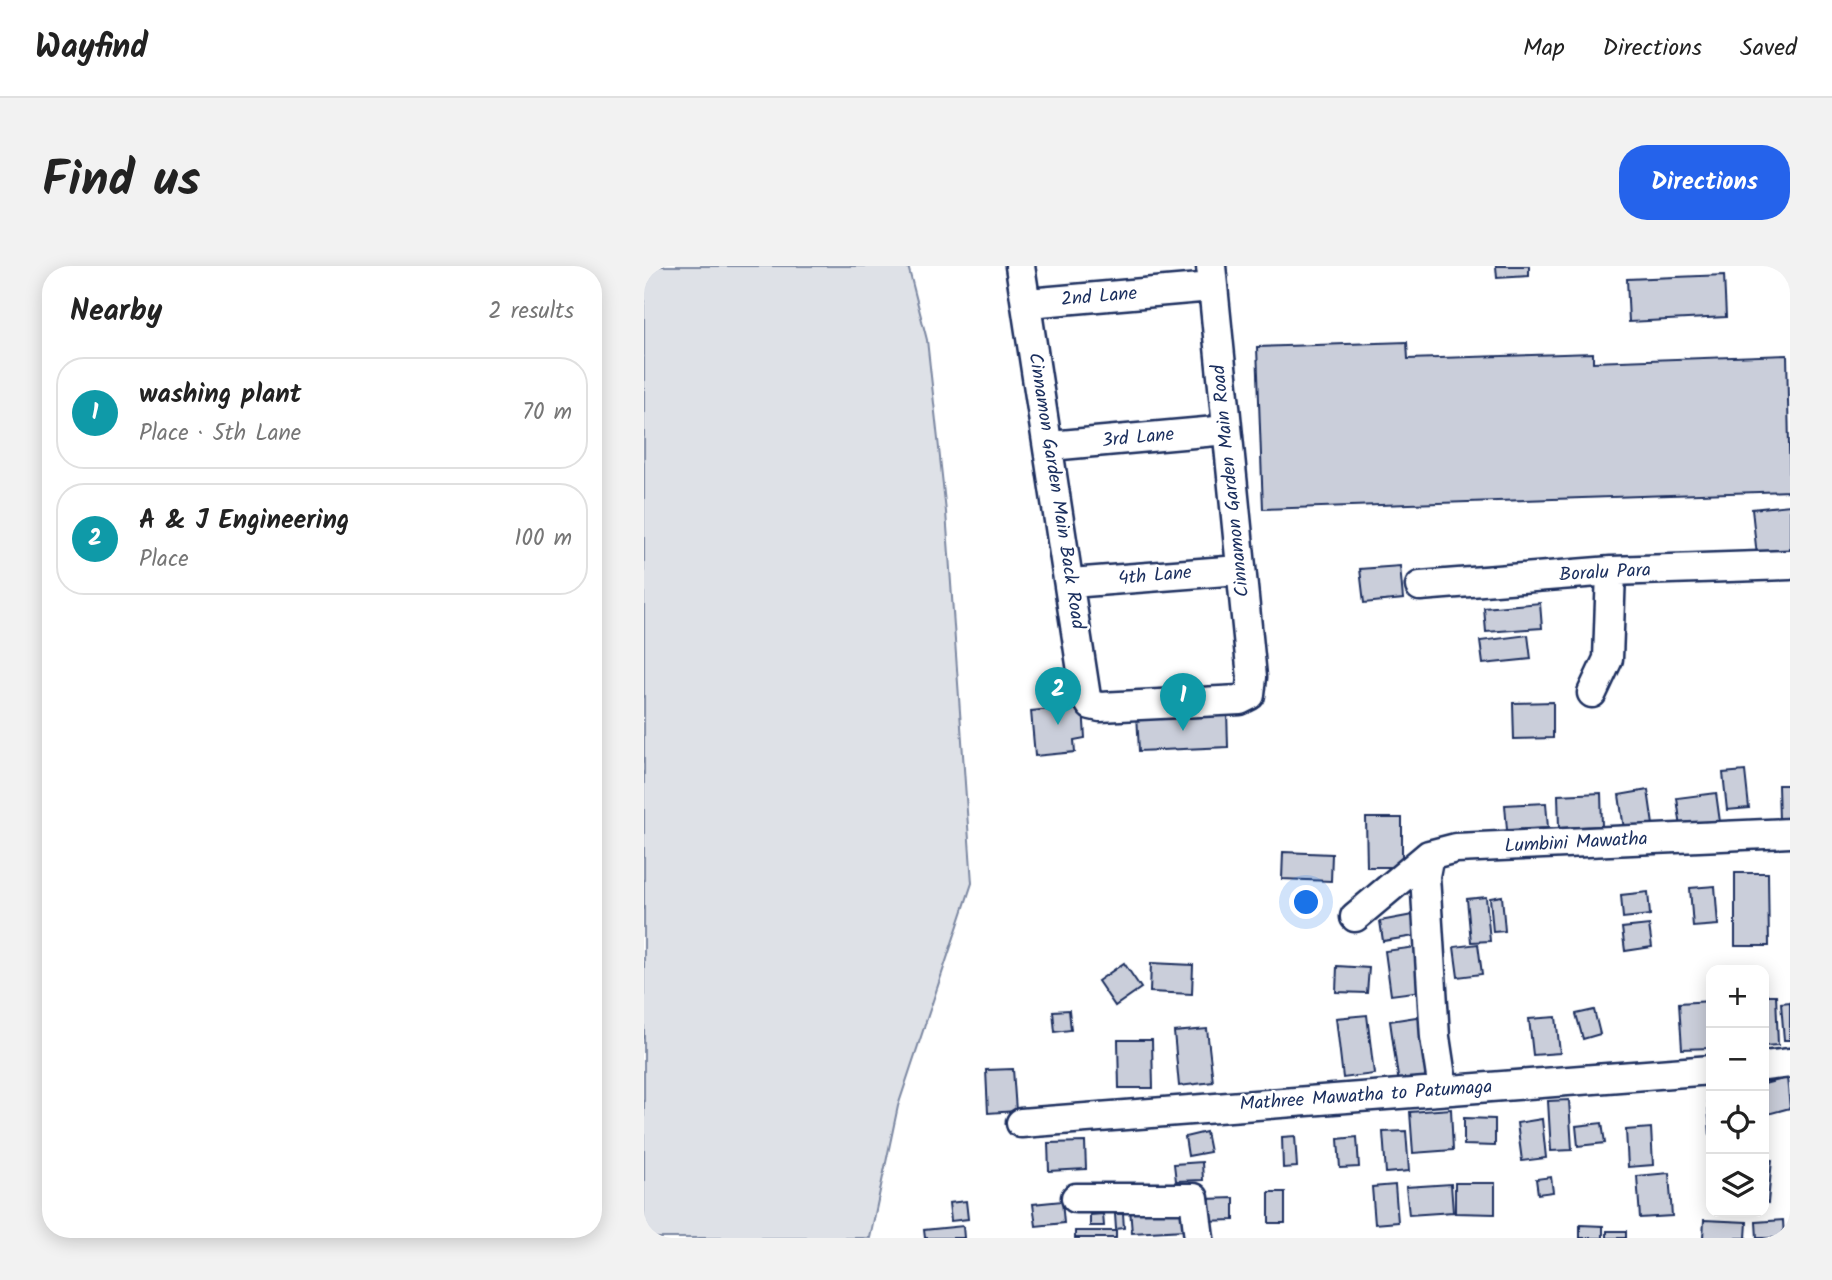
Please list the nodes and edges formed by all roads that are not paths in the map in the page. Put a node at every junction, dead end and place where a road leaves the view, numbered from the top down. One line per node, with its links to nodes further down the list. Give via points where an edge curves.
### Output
1 (1020, 266): 3 (street, Cinnamon Garden Main Back Road)
2 (1211, 276): 3 (street, 2nd Lane); 4 (street, Cinnamon Garden Main Road)
3 (1028, 303): 5 (street, Cinnamon Garden Main Back Road)
4 (1227, 430): 5 (street, 3rd Lane); 7 (street, Cinnamon Garden Main Road)
5 (1050, 446): 9 (street, Cinnamon Garden Main Back Road)
6 (1790, 565): 8 (street, Boralu Para)
7 (1239, 570): 9 (street, 4th Lane); 12 (street, Cinnamon Garden Main Road, via 1252,677 1250,695 1240,700)
8 (1611, 571): 10 (street, Boralu Para); 11 (street, via 1608,659)
9 (1071, 583): 12 (street, Cinnamon Garden Main Back Road, via 1086,697 1091,705)
10 (1420, 586)
11 (1592, 693)
12 (1101, 707)
13 (1790, 833): 14 (street, Lumbini Mawatha, via 1456,848)
14 (1429, 855): 15 (street); 19 (street, via 1425,876 1435,1037)
15 (1355, 916)
16 (1790, 1063): 17 (street)
17 (1769, 1065)
18 (1706, 1070): 19 (street, Mathree Mawatha to Patumaga)
19 (1443, 1090): 20 (street, Mathree Mawatha to Patumaga)
20 (1021, 1123)
21 (1076, 1198): 22 (street, via 1194,1198)
22 (1199, 1238)

